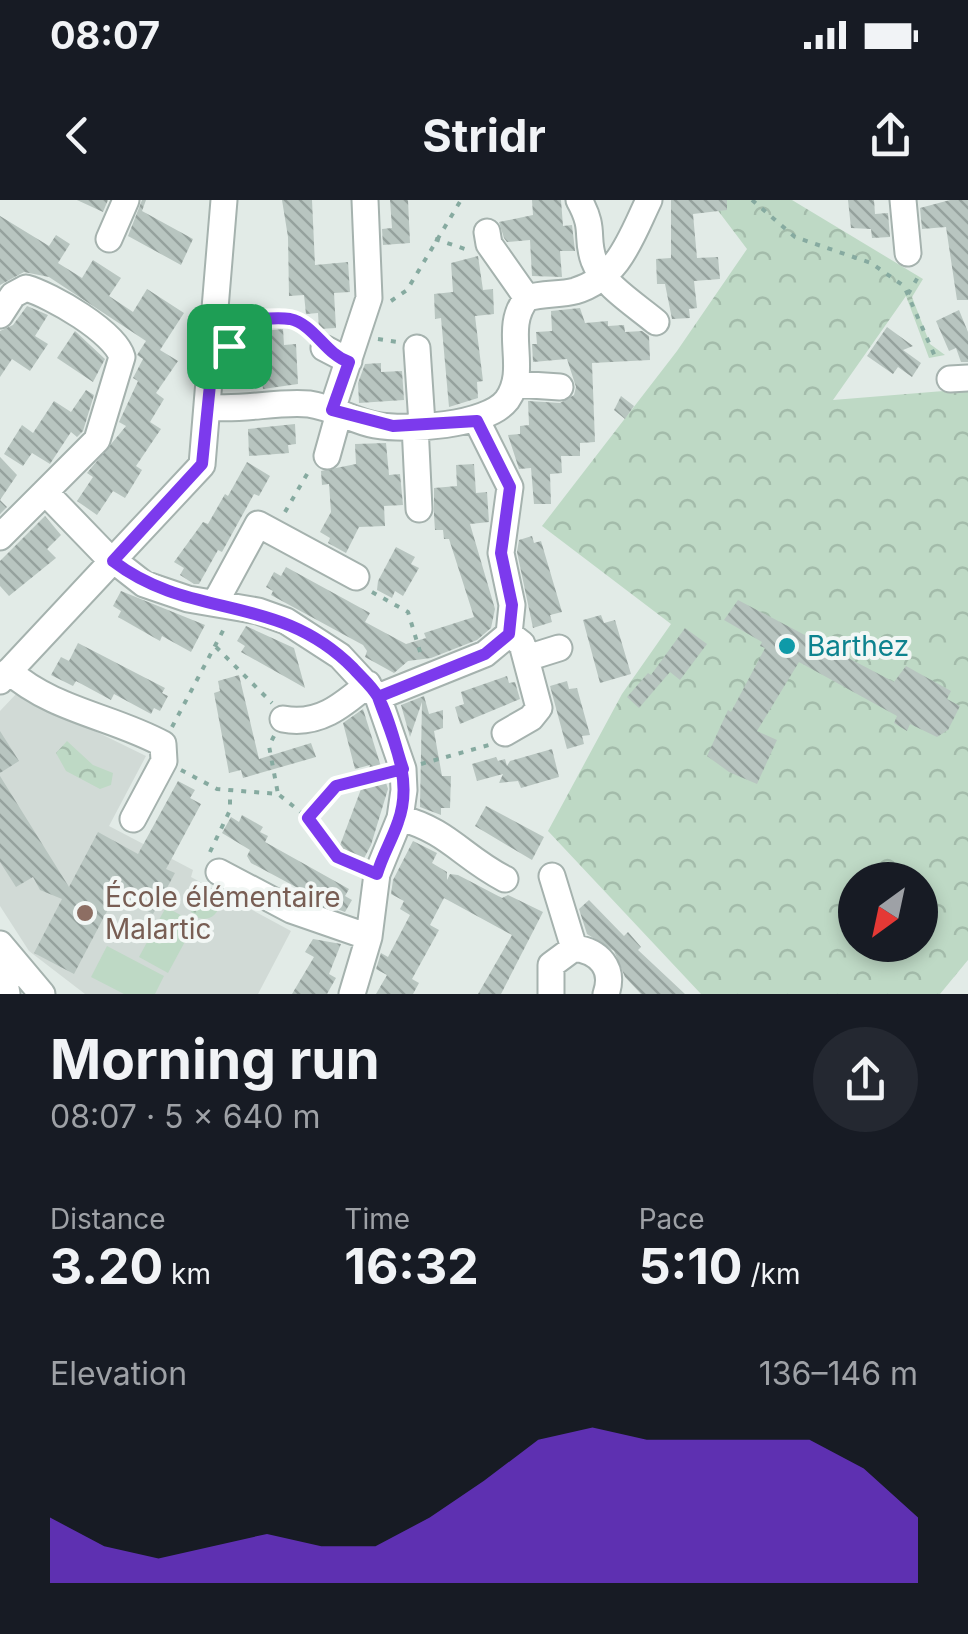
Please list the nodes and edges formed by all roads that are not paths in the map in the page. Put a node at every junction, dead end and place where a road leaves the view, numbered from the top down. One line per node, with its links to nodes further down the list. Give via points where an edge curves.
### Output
1 (126, 200): 8 (street)
2 (224, 200): 19 (street)
3 (366, 200): 16 (street, via 368,298)
4 (579, 200): 10 (street, via 592,223 594,262)
5 (649, 200): 10 (street)
6 (903, 200): 9 (street)
7 (488, 238): 11 (street)
8 (109, 240)
9 (908, 253)
10 (606, 275): 11 (street, via 571,292); 13 (street)
11 (527, 298): 17 (street, via 514,324)
12 (0, 315): 24 (street, via 13,295 26,288 41,292 112,338 122,357 97,440)
13 (656, 322)
14 (324, 348): 16 (street)
15 (417, 348): 22 (street)
16 (349, 362): 20 (street)
17 (515, 384): 18 (street); 21 (street, via 497,410)
18 (560, 387)
19 (209, 407): 20 (street, via 308,404); 27 (street, via 202,464)
20 (335, 412): 22 (street, via 375,425); 23 (street)
21 (477, 421): 22 (street); 30 (street, via 510,487 501,553 512,605)
22 (418, 424): 25 (street)
23 (328, 456)
24 (45, 492): 26 (street); 27 (street)
25 (419, 509)
26 (0, 537)
27 (113, 561): 29 (street, via 144,584); 33 (street)
28 (356, 577): 29 (street, via 258,524)
29 (215, 603): 34 (street, via 258,611 313,635)
30 (509, 634): 32 (street); 34 (street, via 485,654 428,678)
31 (559, 648): 32 (street)
32 (527, 658): 36 (street, via 538,708)
33 (5, 676): 38 (street, via 163,744 164,760)
34 (373, 691): 35 (street, via 324,717); 37 (street, via 410,767)
35 (284, 719)
36 (505, 733)
37 (400, 818): 41 (street, via 430,826); 42 (street, via 377,874)
38 (133, 819)
39 (219, 872): 42 (street, via 290,910)
40 (552, 876): 44 (street)
41 (505, 879)
42 (369, 937): 49 (street)
43 (0, 944): 48 (street)
44 (574, 948): 46 (street, via 603,961); 50 (street, via 551,965)
45 (0, 954): 47 (street)
46 (609, 993)
47 (7, 994)
48 (42, 994)
49 (352, 994)
50 (552, 994)

